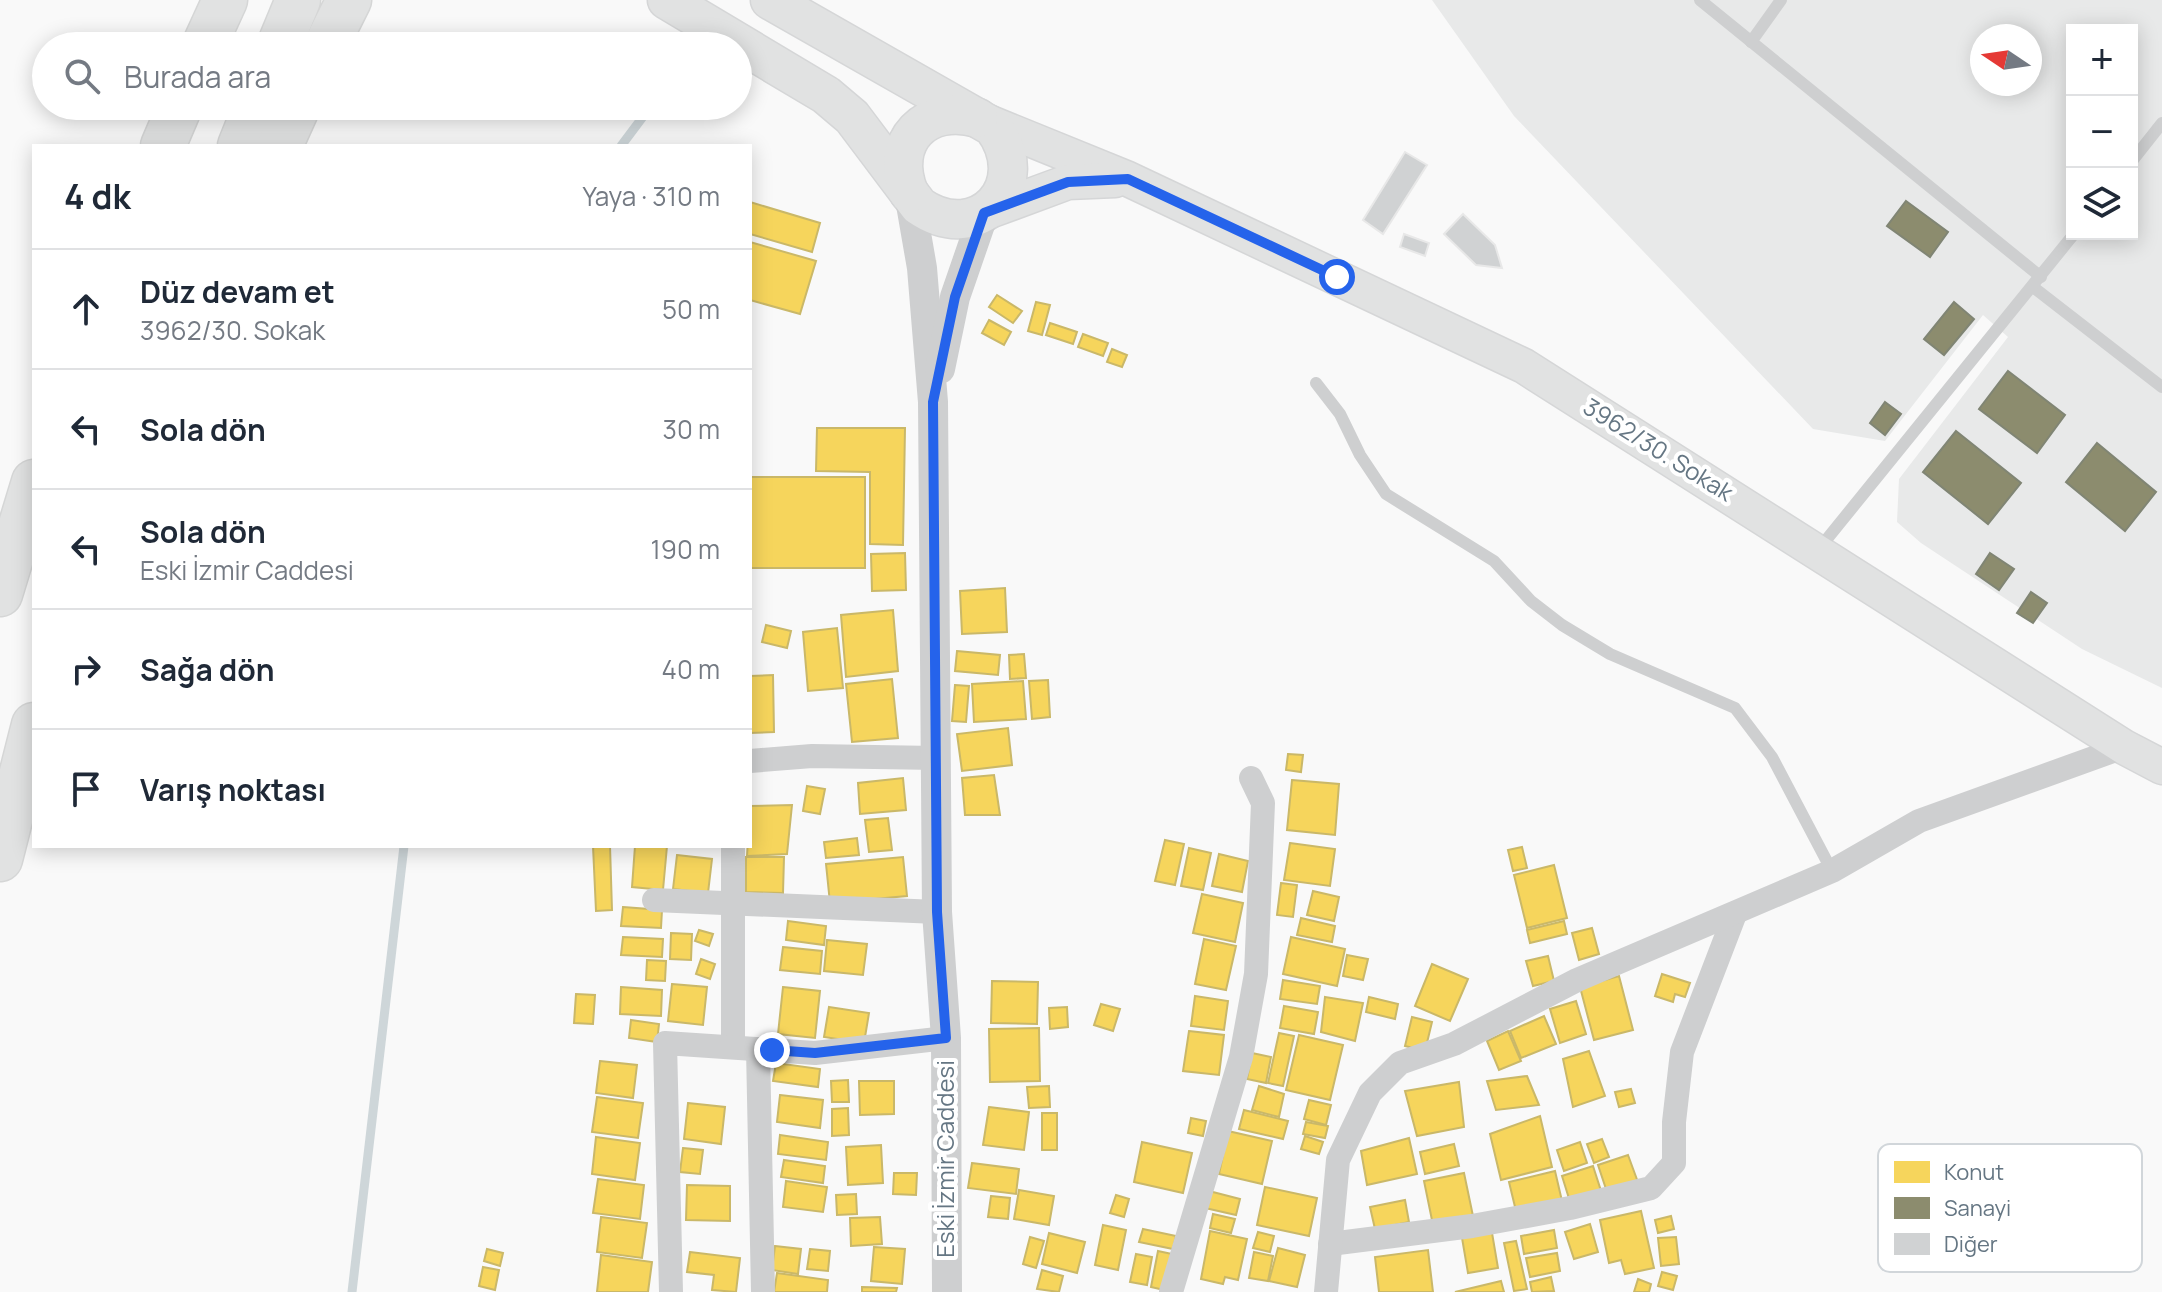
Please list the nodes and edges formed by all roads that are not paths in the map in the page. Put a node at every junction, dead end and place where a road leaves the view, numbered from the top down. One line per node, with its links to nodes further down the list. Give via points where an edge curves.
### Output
1 (225, 0): 8 (highway)
2 (298, 0): 9 (highway)
3 (349, 0): 10 (highway)
4 (667, 0): 11 (main road)
5 (770, 0): 14 (main road)
6 (1700, 0): 12 (lane)
7 (1781, 0): 12 (lane)
8 (210, 32)
9 (285, 32)
10 (333, 32)
11 (721, 32)
12 (1751, 42): 27 (lane)
13 (752, 51): 24 (main road, via 852,117)
14 (978, 118): 23 (main road, 3962/30. Sokak); 24 (main road, via 946,113 919,128 904,152 903,180); 25 (main road, via 1004,142 1009,169 1002,194)
15 (174, 120): 19 (highway)
16 (250, 120): 20 (highway)
17 (292, 120): 21 (highway)
18 (2162, 123): 22 (lane)
19 (164, 144)
20 (241, 144)
21 (281, 144)
22 (2138, 153)
23 (1128, 179): 25 (main road, via 1068,182); 32 (main road, 3962/30. Sokak, via 1524,366)
24 (909, 193): 25 (main road, via 919,206 948,220); 30 (street, Eski İzmir Caddesi, via 922,268)
25 (984, 213): 30 (street, Eski İzmir Caddesi, via 955,297)
26 (2069, 240): 27 (lane)
27 (2037, 282): 29 (lane); 32 (lane)
28 (1316, 383): 42 (lane, via 1386,494 1494,561 1562,625 1610,654 1735,708 1772,757)
29 (2162, 387)
30 (933, 402): 36 (street, Eski İzmir Caddesi)
31 (32, 489): 33 (highway)
32 (1818, 550): 35 (main road, 3962/30. Sokak)
33 (0, 594)
34 (32, 733): 41 (highway)
35 (2124, 747): 38 (main road, 3962/30. Sokak); 42 (street, via 1919,821)
36 (937, 758): 37 (street); 45 (street, Eski İzmir Caddesi)
37 (752, 761)
38 (2162, 767)
39 (1251, 778): 54 (street, via 1263,803 1256,974 1241,1057)
40 (733, 848): 44 (street)
41 (0, 859)
42 (1832, 871): 46 (street)
43 (654, 900): 44 (street)
44 (733, 902): 45 (street); 48 (street)
45 (937, 912): 47 (street, Eski İzmir Caddesi)
46 (1735, 914): 50 (street, via 1577,980 1454,1044 1400,1063 1370,1093 1338,1160); 50 (street, via 1682,1052 1674,1163 1651,1188 1472,1226)
47 (946, 1038): 49 (street, via 815,1053); 53 (street, Eski İzmir Caddesi)
48 (733, 1047): 49 (street); 51 (street, via 665,1043)
49 (758, 1049): 52 (street)
50 (1330, 1244): 55 (street)
51 (671, 1292)
52 (763, 1292)
53 (947, 1292)
54 (1171, 1292)
55 (1326, 1292)

